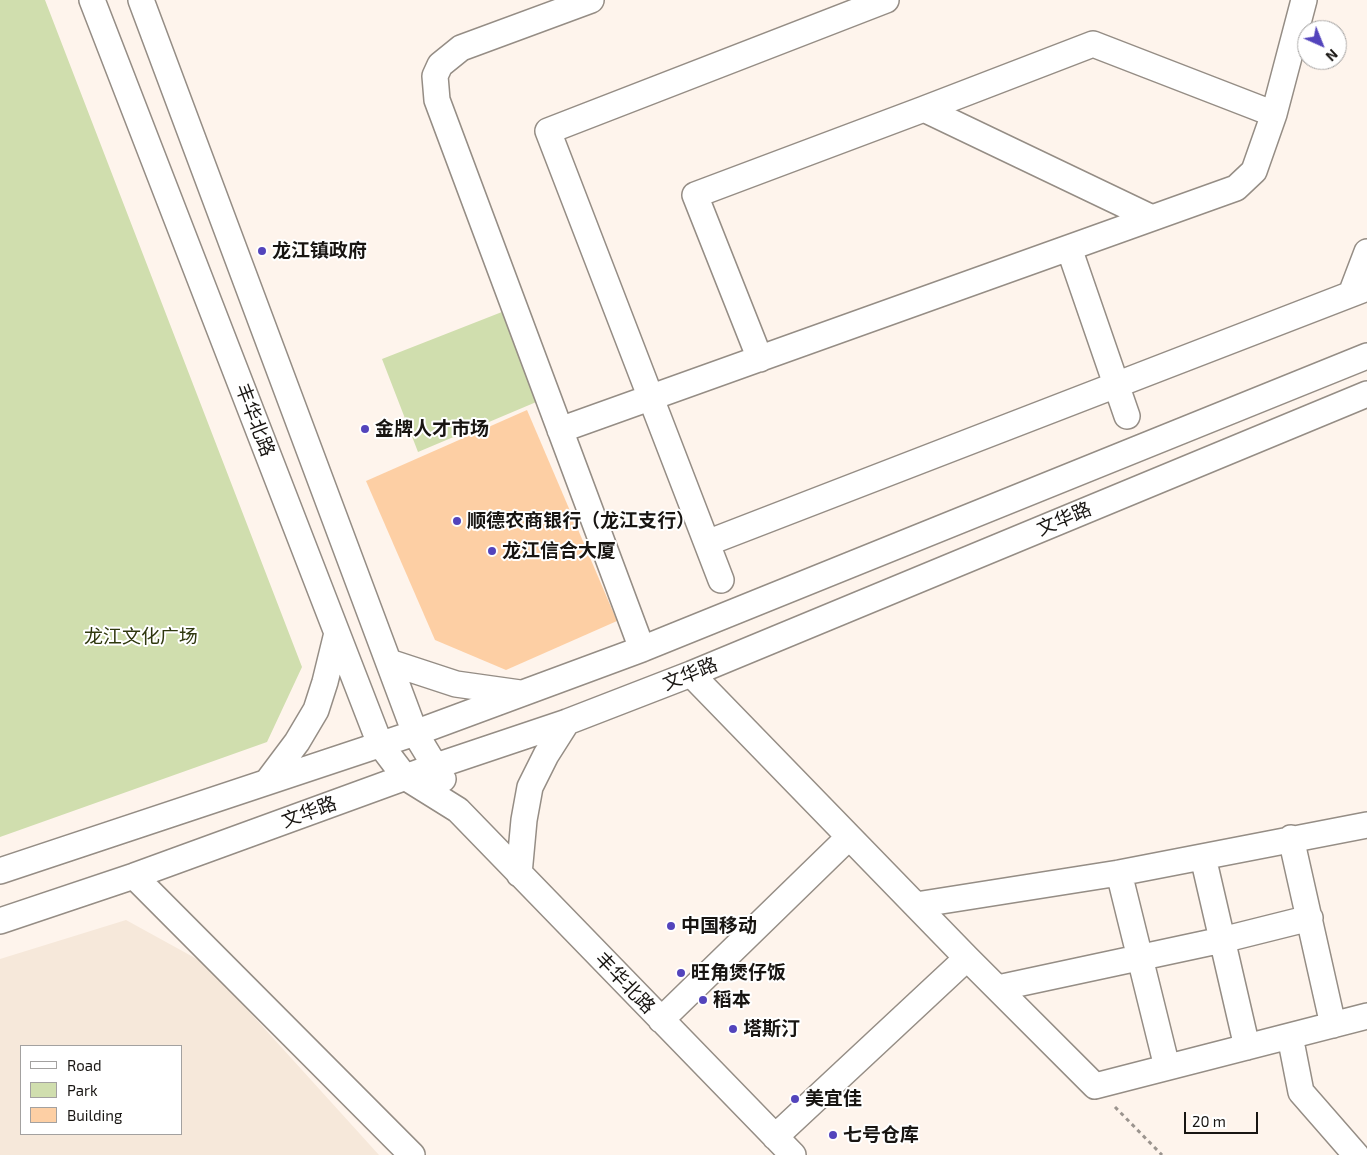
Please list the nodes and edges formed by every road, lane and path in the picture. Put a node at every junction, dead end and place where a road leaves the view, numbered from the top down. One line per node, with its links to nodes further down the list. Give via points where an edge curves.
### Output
1 (92, 0): 21 (street, 丰华北路)
2 (141, 0): 23 (street, 丰华北路)
3 (591, 0): 18 (street, via 461,48 440,65 435,76 437,100)
4 (886, 0): 16 (street, via 548,131)
5 (1304, 0): 7 (street)
6 (924, 109): 7 (street, via 1093,44); 8 (street); 13 (street, via 695,195)
7 (1274, 114): 8 (street, via 1254,171 1236,188)
8 (1152, 218): 9 (street)
9 (1069, 248): 13 (street); 14 (street)
10 (1367, 252): 11 (street)
11 (1359, 291): 14 (street)
12 (1367, 356): 22 (street, 文华路)
13 (760, 358): 16 (street)
14 (1116, 385): 17 (street); 19 (street)
15 (1367, 394): 24 (street, 文华路)
16 (651, 397): 18 (street); 19 (street)
17 (1127, 416)
18 (560, 430): 22 (street)
19 (707, 543): 20 (street)
20 (721, 580)
21 (337, 633): 28 (street, 丰华北路); 31 (street, via 316,710)
22 (642, 649): 25 (street, 文华路)
23 (389, 662): 25 (street, via 456,684); 27 (street, 丰华北路)
24 (691, 674): 26 (street, 文华路); 34 (street)
25 (522, 693): 27 (street, 文华路)
26 (567, 722): 29 (street, 文华路); 39 (street, via 530,787)
27 (415, 733): 28 (street, 文华路); 29 (street, 丰华北路)
28 (380, 744): 30 (street, 丰华北路); 31 (street, 文华路)
29 (436, 766): 30 (street, 文华路); 32 (street, 丰华北路)
30 (404, 777): 32 (street, 丰华北路); 40 (street, 文华路)
31 (267, 782): 37 (street, 文华路)
32 (458, 810): 39 (street, 丰华北路)
33 (1367, 825): 35 (street)
34 (850, 837): 41 (street); 49 (street)
35 (1291, 838): 36 (street); 42 (street)
36 (1202, 857): 38 (street); 44 (street)
37 (0, 871)
38 (1119, 873): 41 (street); 46 (street)
39 (520, 874): 49 (street, 丰华北路)
40 (134, 876): 43 (street, 文华路); 56 (street)
41 (916, 905): 45 (street)
42 (1310, 918): 44 (street); 50 (street)
43 (0, 921)
44 (1222, 940): 46 (street); 52 (street)
45 (967, 958): 47 (street); 55 (street)
46 (1139, 958): 47 (street); 53 (street)
47 (998, 988): 54 (street)
48 (1367, 1016): 50 (street)
49 (661, 1020): 55 (street, 丰华北路)
50 (1333, 1025): 51 (street)
51 (1290, 1036): 52 (street); 59 (street, via 1302,1092)
52 (1247, 1047): 53 (street)
53 (1167, 1067): 54 (street)
54 (1095, 1086): 58 (path)
55 (775, 1137): 57 (street, 丰华北路)
56 (412, 1155)
57 (793, 1155)
58 (1162, 1155)
59 (1356, 1155)

